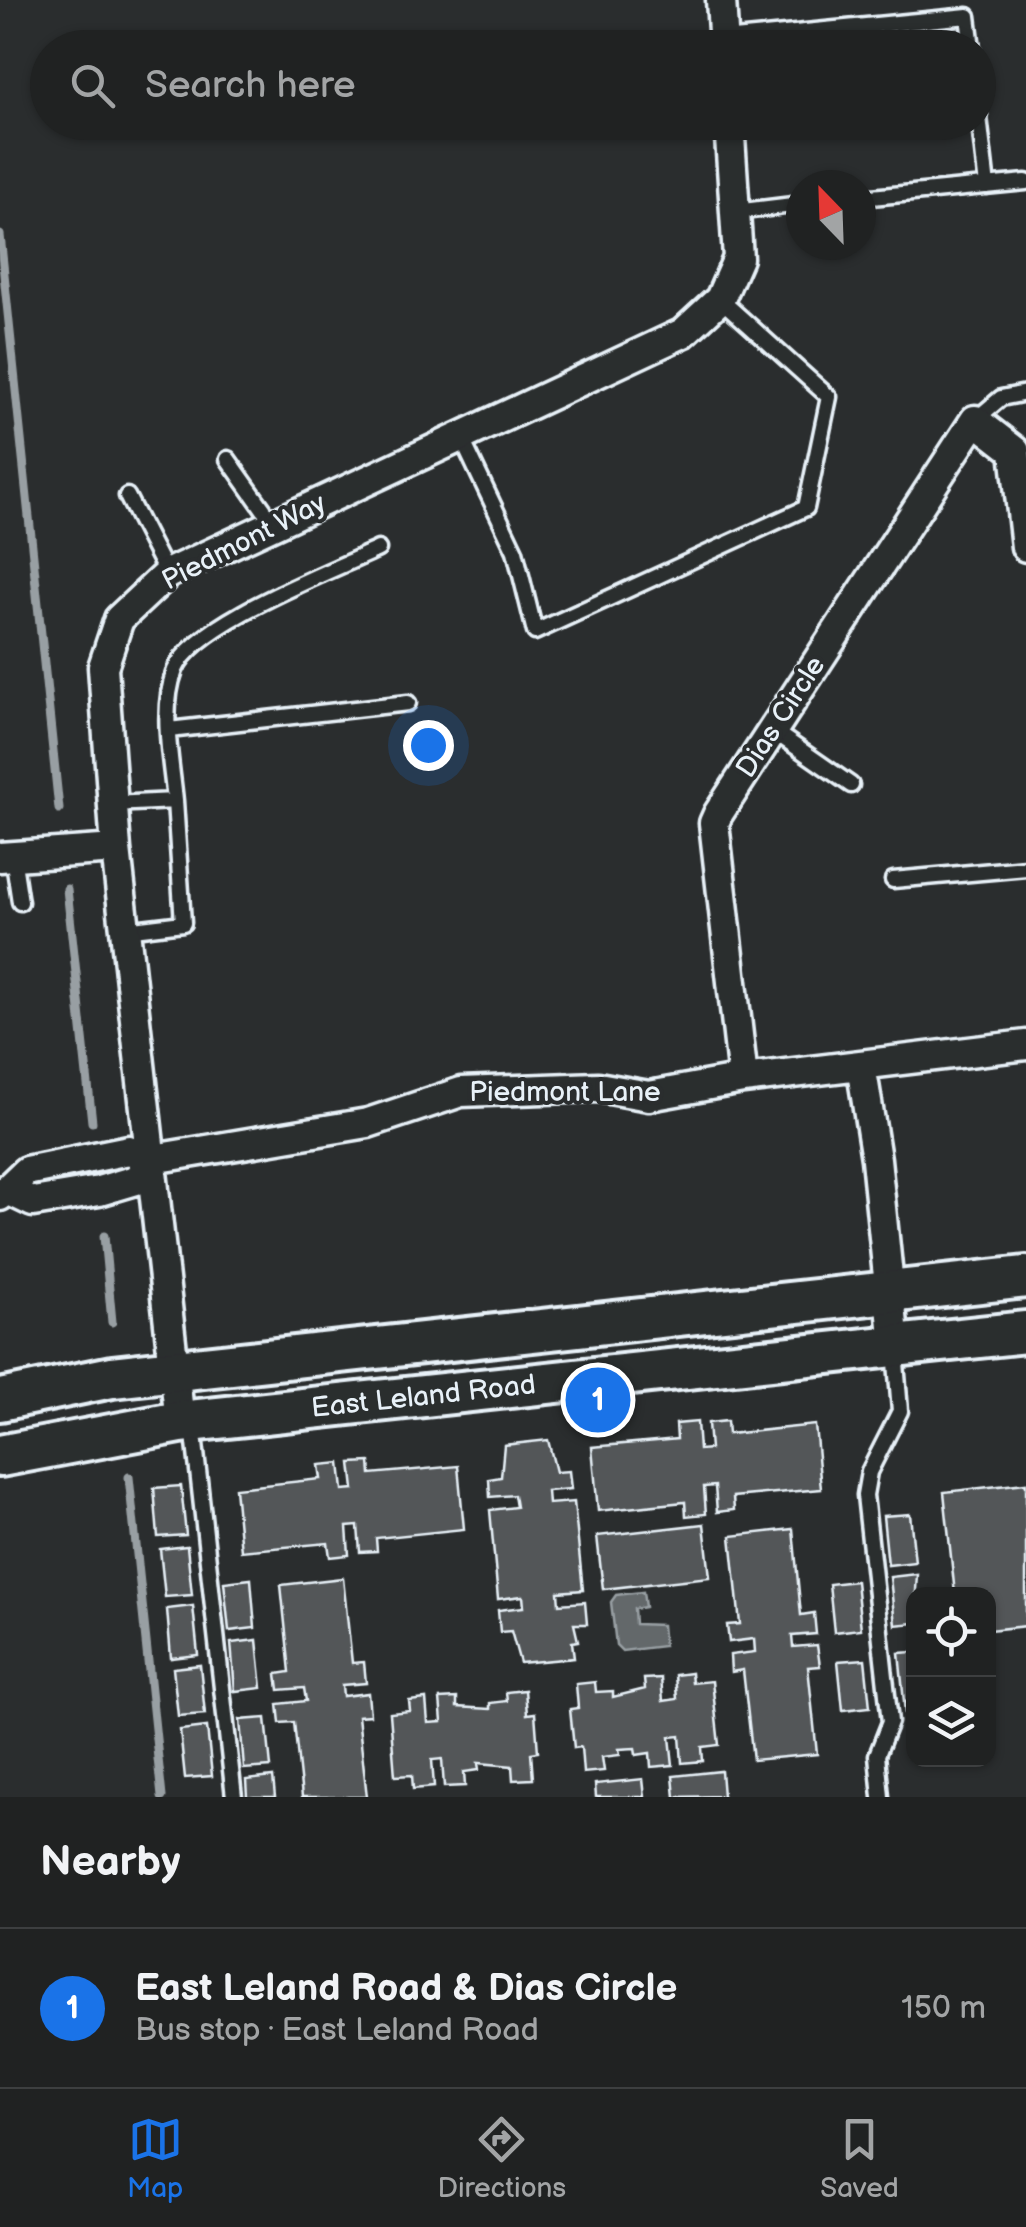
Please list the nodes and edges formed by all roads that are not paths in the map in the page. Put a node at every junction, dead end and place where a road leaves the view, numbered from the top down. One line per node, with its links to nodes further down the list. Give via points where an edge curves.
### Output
1 (721, 0): 2 (street)
2 (723, 30)
3 (846, 30): 4 (lane, via 968,16)
4 (970, 30)
5 (730, 140): 11 (street, Piedmont Way)
6 (982, 140): 8 (lane)
7 (1026, 182): 8 (lane)
8 (987, 186): 9 (lane)
9 (876, 197)
10 (786, 206): 11 (lane)
11 (735, 212): 12 (street, Piedmont Way, via 738,258)
12 (720, 299): 15 (street, Piedmont Way, via 683,333); 15 (lane, via 829,396 806,508 535,632 515,551)
13 (1026, 393): 14 (lane, via 1001,398)
14 (975, 420): 19 (street, via 1014,451); 24 (street, Dias Circle)
15 (461, 437): 18 (street, Piedmont Way)
16 (228, 460): 18 (lane)
17 (127, 496): 21 (lane)
18 (274, 524): 21 (street, Piedmont Way)
19 (1026, 547)
20 (378, 549): 23 (lane, via 212,628 176,667)
21 (168, 574): 27 (street, Piedmont Way, via 119,620 104,667)
22 (408, 703): 23 (lane)
23 (169, 730): 26 (lane)
24 (772, 730): 25 (lane); 36 (street, Dias Circle, via 714,823)
25 (851, 785)
26 (175, 800): 27 (lane); 33 (lane, via 183,924)
27 (112, 804): 28 (street, Piedmont Way)
28 (116, 848): 29 (street); 33 (street, Piedmont Way)
29 (7, 856): 32 (lane)
30 (1026, 868): 31 (lane)
31 (893, 880)
32 (20, 902)
33 (125, 930): 37 (street, Piedmont Way)
34 (1026, 1045): 35 (street)
35 (861, 1065): 36 (street); 40 (street)
36 (743, 1080): 37 (street, Piedmont Lane, via 649,1096 598,1087 461,1092 368,1123)
37 (153, 1159): 38 (street, via 136,1180 99,1191 33,1202); 43 (street, Piedmont Way)
38 (5, 1193)
39 (1026, 1276): 40 (main road, East Leland Road)
40 (890, 1291): 42 (street); 43 (main road, East Leland Road)
41 (1026, 1332): 42 (main road, East Leland Road)
42 (895, 1345): 45 (main road, East Leland Road); 48 (lane, via 900,1411 869,1472 866,1495 890,1722 877,1755)
43 (174, 1370): 44 (main road, East Leland Road); 45 (street, Piedmont Way)
44 (0, 1400)
45 (186, 1421): 46 (main road, East Leland Road); 47 (lane, via 200,1488)
46 (0, 1456)
47 (234, 1797)
48 (881, 1797)

